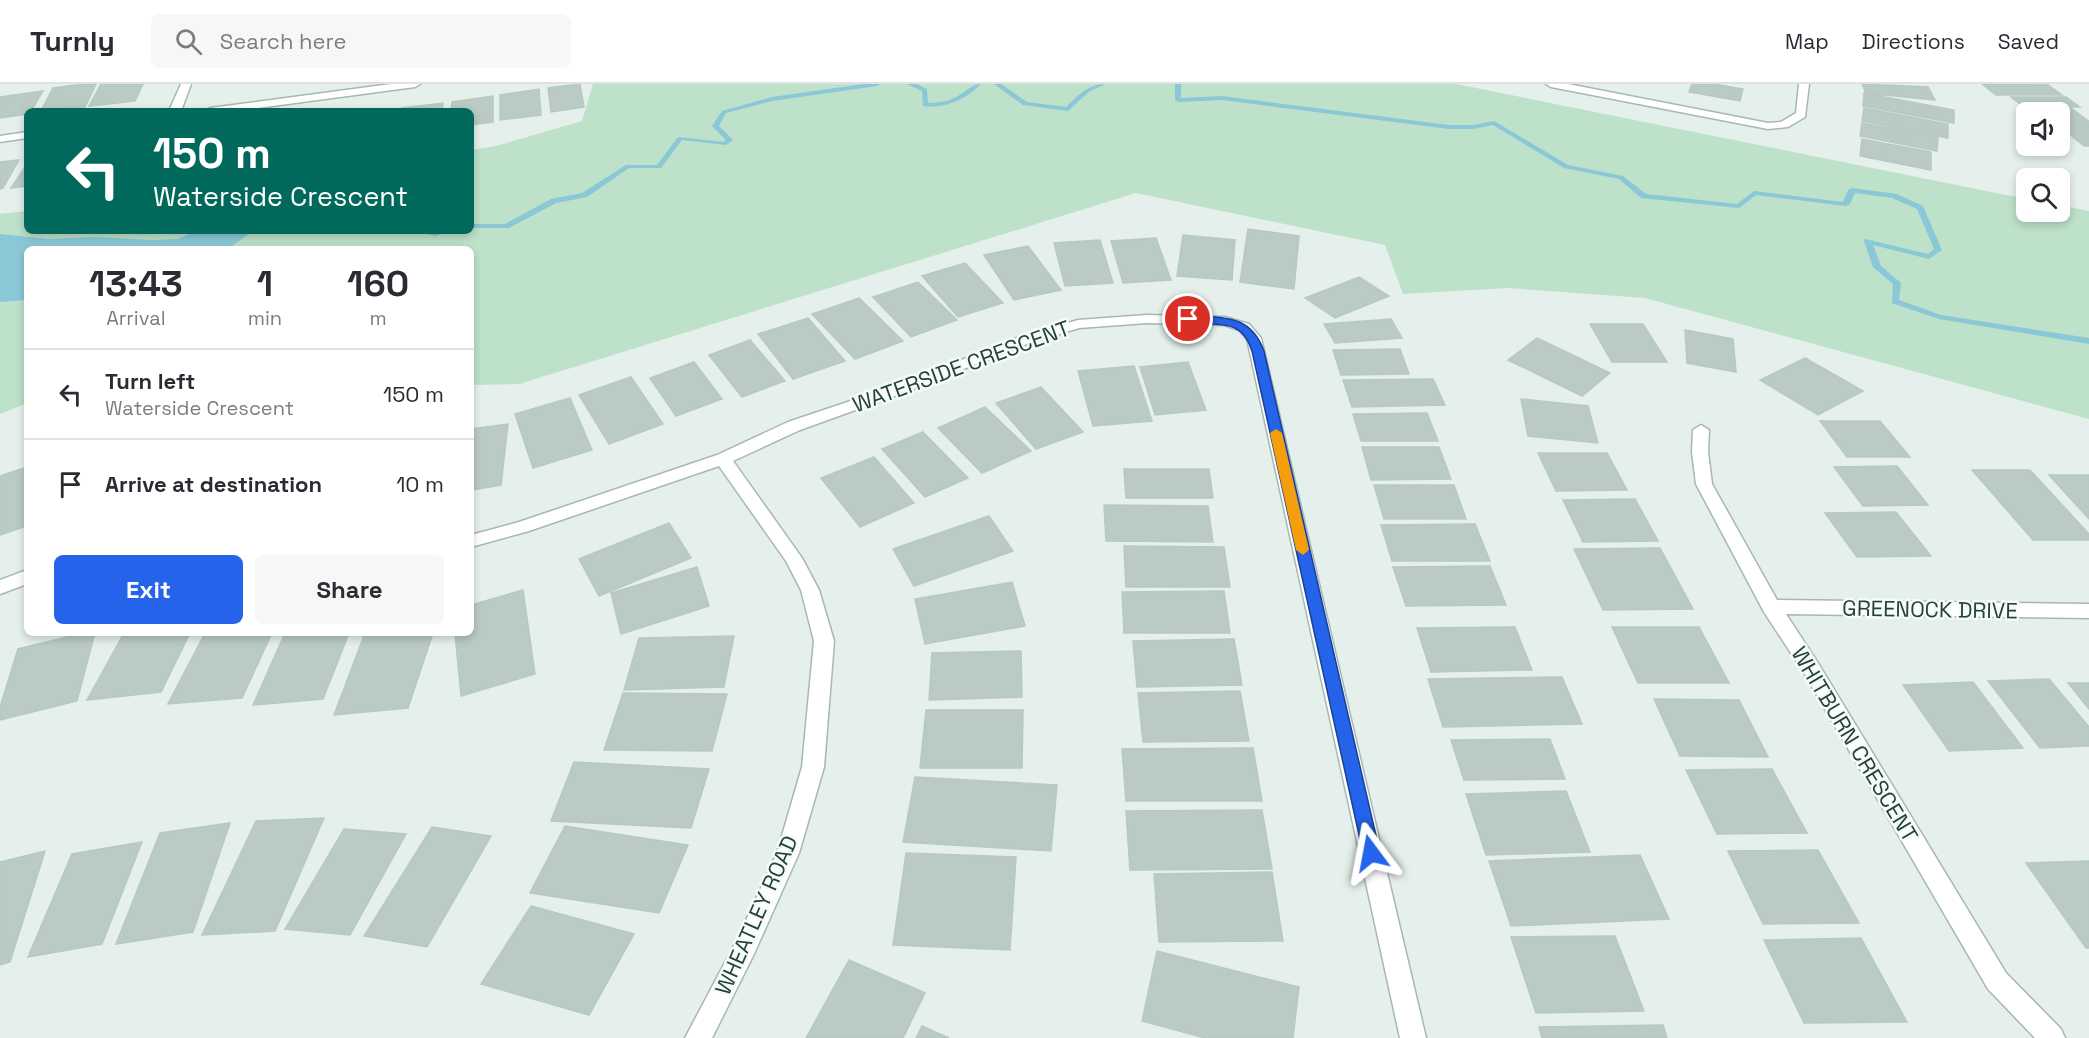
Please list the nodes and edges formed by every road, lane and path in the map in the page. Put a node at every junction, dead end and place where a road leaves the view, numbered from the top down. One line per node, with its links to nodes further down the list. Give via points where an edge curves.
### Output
1 (186, 84): 5 (street)
2 (415, 84): 6 (street)
3 (1551, 84): 4 (street, via 1768,126 1784,125 1801,116)
4 (1804, 84)
5 (177, 108)
6 (233, 108)
7 (24, 135): 8 (street)
8 (0, 139)
9 (1701, 430): 14 (street, WHITBURN CRESCENT, via 1704,484)
10 (723, 459): 11 (street, WATERSIDE CRESCENT); 16 (street, WHEATLEY ROAD, via 793,558 810,590 824,641 813,767 788,853); 17 (street, WATERSIDE CRESCENT, via 794,426 1078,324 1188,319 1225,321 1244,327 1254,338 1258,351)
11 (474, 540)
12 (24, 578): 13 (street)
13 (0, 587)
14 (1771, 607): 15 (street, GREENOCK DRIVE); 18 (street, WHITBURN CRESCENT, via 1997,981)
15 (2089, 611)
16 (698, 1038)
17 (1413, 1038)
18 (2052, 1038)

